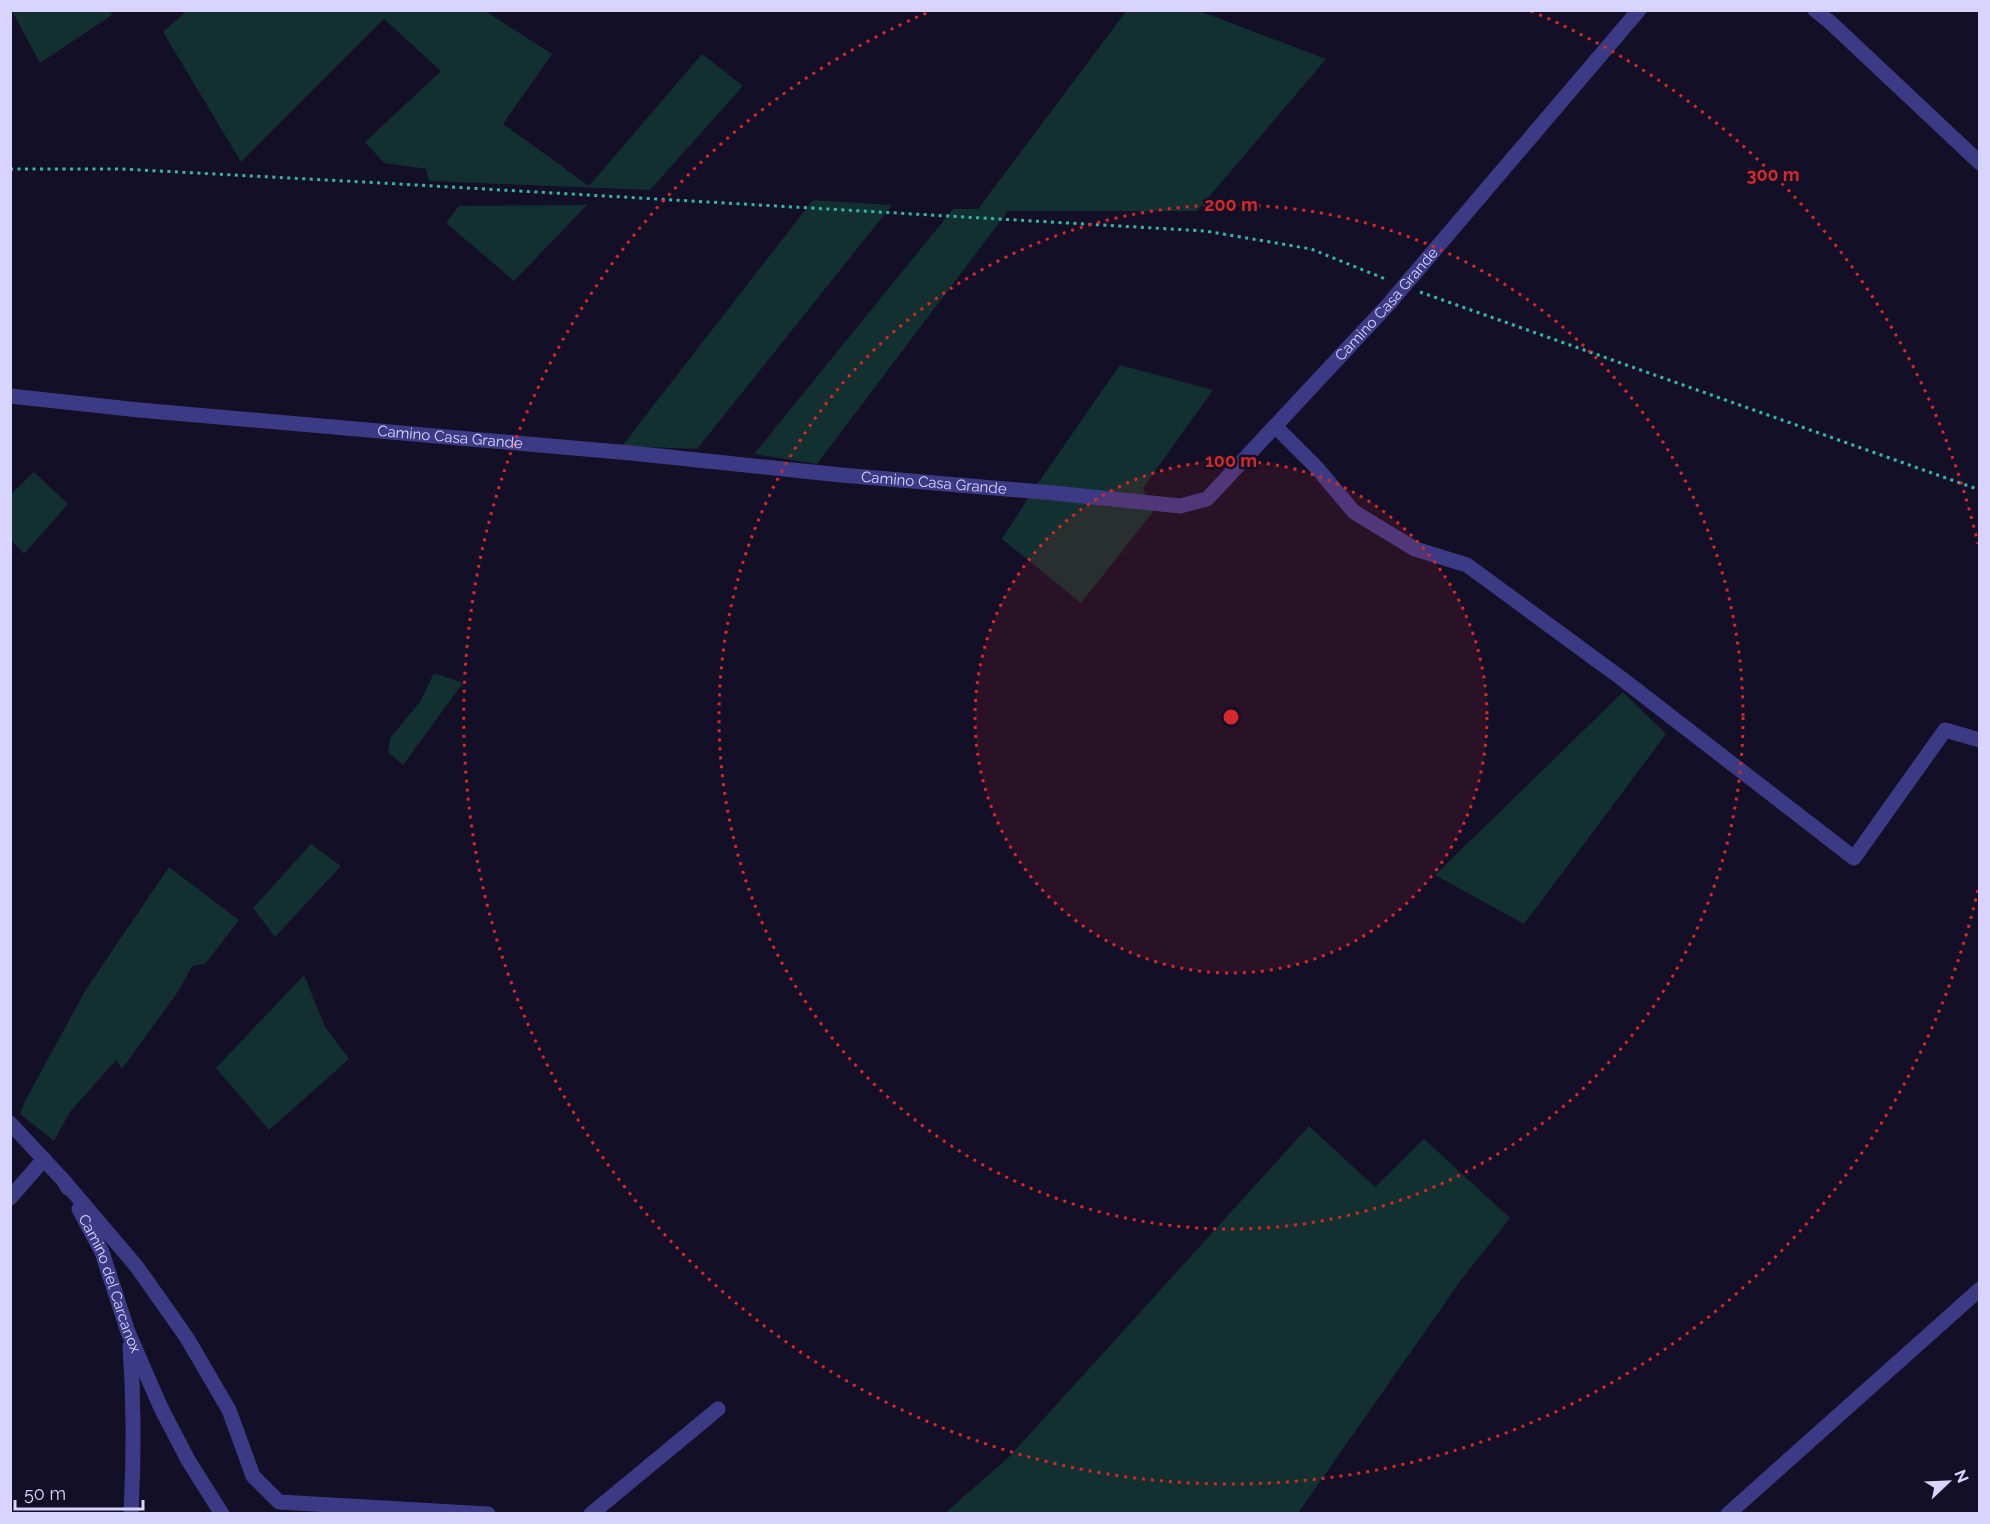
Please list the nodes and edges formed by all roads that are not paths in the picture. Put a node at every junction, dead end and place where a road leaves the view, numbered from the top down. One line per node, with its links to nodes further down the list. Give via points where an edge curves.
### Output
1 (1639, 10): 5 (street, Camino Casa Grande, via 1404,286)
2 (1815, 10): 3 (street)
3 (1980, 163)
4 (10, 396): 5 (street, Camino Casa Grande, via 1180,506 1206,499)
5 (1275, 426): 6 (street, via 1354,512 1415,549 1467,565 1854,858 1945,730)
6 (1980, 740)
7 (10, 1123): 8 (street, Camino del Carcanox)
8 (44, 1159): 9 (street, Camino del Carcanox); 10 (street)
9 (64, 1181): 12 (street, Camino del Carcanox, via 102,1252); 16 (street, via 137,1267 187,1338 229,1410 253,1476 279,1502)
10 (10, 1198)
11 (1980, 1289): 18 (street)
12 (128, 1332): 14 (street, via 133,1385); 15 (street, Camino del Carcanox, via 161,1408)
13 (718, 1409): 17 (street)
14 (131, 1514)
15 (222, 1514)
16 (488, 1514)
17 (591, 1514)
18 (1728, 1514)

